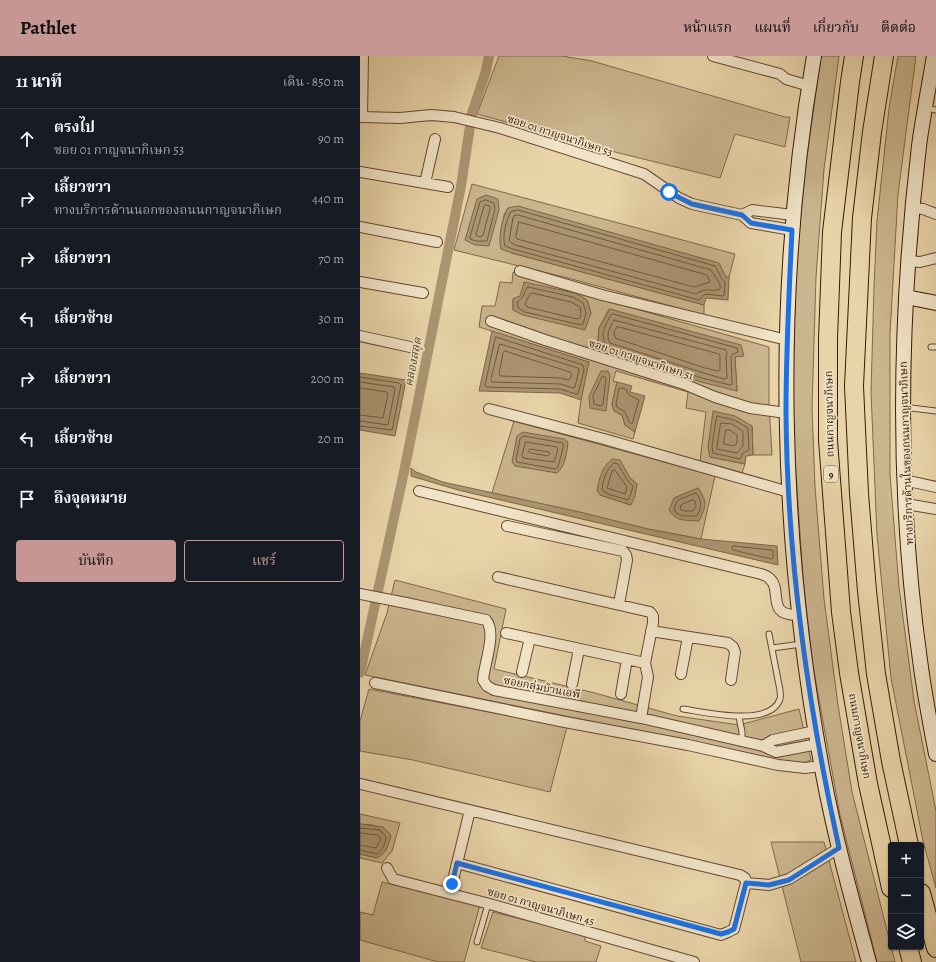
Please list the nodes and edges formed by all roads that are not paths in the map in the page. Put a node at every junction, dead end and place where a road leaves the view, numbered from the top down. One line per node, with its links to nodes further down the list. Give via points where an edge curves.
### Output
1 (363, 56): 9 (street)
2 (713, 56): 7 (street, via 780,74 786,79)
3 (814, 56): 7 (main road)
4 (854, 56): 77 (highway, ถนนกาญจนาภิเษก / 9, via 832,232 828,440 841,612 849,673 868,784)
5 (884, 56): 73 (highway, via 862,218 854,386 858,494 876,674)
6 (934, 56): 8 (main road, ทางบริการด้านในของถนนกาญจนาภิเษก)
7 (809, 86): 17 (main road)
8 (931, 109): 14 (main road, ทางบริการด้านในของถนนกาญจนาภิเษก, via 919,144)
9 (361, 117): 16 (street, ซอย 01 กาญจนากิเษก 53, via 400,118 431,115 454,117 500,128 644,174 692,204)
10 (435, 139): 12 (street)
11 (360, 172): 12 (street)
12 (425, 183): 13 (street)
13 (448, 187)
14 (912, 208): 15 (street, via 923,208); 22 (main road, ทางบริการด้านในของถนนกาญจนาภิเษก)
15 (936, 214)
16 (742, 215): 17 (street, ซอย 01 กาญจนากิเษก 53, via 752,210); 19 (street, ซอย 01 กาญจนากิเษก 53, via 751,223)
17 (793, 215): 19 (main road)
18 (360, 227): 20 (street)
19 (792, 230): 30 (main road)
20 (437, 242)
21 (936, 258): 22 (street, via 920,262)
22 (908, 261): 26 (main road, ทางบริการด้านในของถนนกาญจนาภิเษก)
23 (520, 271): 30 (street, via 602,295)
24 (360, 282): 25 (street)
25 (423, 293)
26 (906, 297): 27 (main road); 32 (main road, ทางบริการด้านในของถนนกาญจนาภิเษก)
27 (936, 303)
28 (490, 321): 35 (street, ซอย 01 กาญจนากิเษก 51, via 750,408)
29 (360, 336): 31 (street)
30 (787, 340): 35 (main road)
31 (410, 347)
32 (902, 407): 34 (lane); 36 (main road, ทางบริการด้านในของถนนกาญจนาภิเษก)
33 (489, 409): 39 (street)
34 (936, 411)
35 (786, 413): 39 (main road)
36 (904, 480): 37 (street); 40 (main road, ทางบริการด้านในของถนนกาญจนาภิเษก)
37 (936, 486)
38 (419, 491): 46 (street, via 761,574 772,581 782,611 789,615)
39 (789, 492): 46 (main road)
40 (906, 504): 41 (street); 66 (main road, ทางบริการด้านในของถนนกาญจนาภิเษก, via 907,539 920,660)
41 (936, 509)
42 (508, 526): 45 (street, via 623,551 627,560)
43 (498, 577): 45 (street)
44 (360, 594): 65 (street, ซอยกลุ่มบ้านเอพี, via 485,620 491,633 483,678 486,685 492,689)
45 (619, 604): 47 (street, via 650,612)
46 (800, 615): 52 (main road)
47 (651, 631): 50 (street); 56 (street)
48 (506, 633): 51 (street)
49 (769, 634): 53 (lane)
50 (688, 637): 58 (street); 59 (street, via 728,643 733,647 735,659)
51 (530, 638): 54 (street); 57 (street)
52 (803, 644): 53 (lane); 67 (main road)
53 (772, 648): 64 (lane, via 780,699 775,707 765,713)
54 (579, 649): 55 (street); 61 (street)
55 (627, 659): 56 (street); 62 (street)
56 (645, 663): 65 (street, via 648,677)
57 (522, 672)
58 (680, 674)
59 (731, 680)
60 (376, 683): 70 (street, via 778,765 805,768)
61 (572, 684)
62 (621, 694)
63 (683, 709): 64 (lane)
64 (739, 717): 68 (lane)
65 (641, 718): 68 (street, ซอยกลุ่มบ้านเอพี)
66 (934, 729): 69 (main road, ทางบริการด้านในของถนนกาญจนาภิเษก)
67 (816, 737): 68 (street, ซอยกลุ่มบ้านเอพี, via 776,752); 70 (main road)
68 (742, 741)
69 (936, 754)
70 (821, 766): 74 (main road)
71 (362, 784): 72 (street)
72 (470, 810): 75 (street); 78 (street, via 740,875 745,878)
73 (908, 842)
74 (839, 848): 78 (street, via 789,880 769,885); 86 (main road)
75 (457, 863): 78 (street, via 721,934 734,929); 79 (street)
76 (387, 868): 80 (street, ซอย 01 กาญจนาภิเษก 45, via 393,879)
77 (889, 878)
78 (746, 883)
79 (452, 884)
80 (488, 904): 82 (lane); 85 (street, ซอย 01 กาญจนาภิเษก 45)
81 (924, 904): 83 (highway)
82 (477, 942)
83 (936, 948)
84 (909, 950): 87 (highway)
85 (694, 962)
86 (869, 962)
87 (912, 962)

